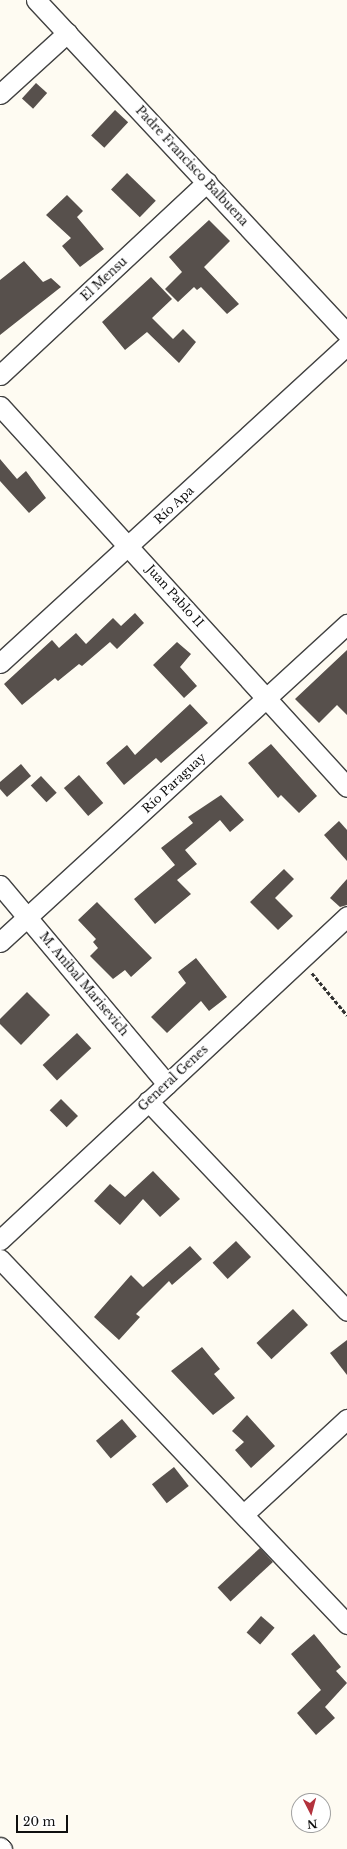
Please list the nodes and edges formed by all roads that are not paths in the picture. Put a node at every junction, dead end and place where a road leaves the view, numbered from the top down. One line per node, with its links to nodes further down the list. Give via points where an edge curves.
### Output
1 (36, 0): 2 (street, Padre Francisco Balbuena)
2 (67, 33): 3 (street); 4 (street, Padre Francisco Balbuena)
3 (0, 94)
4 (207, 182): 5 (street, Padre Francisco Balbuena); 7 (street, El Mensu)
5 (347, 333)
6 (347, 345): 9 (street, Río Apa)
7 (0, 375)
8 (0, 406): 9 (street, Juan Pablo II)
9 (129, 546): 11 (street, Río Apa); 12 (street, Juan Pablo II)
10 (347, 624): 12 (street, Río Paraguay)
11 (0, 663)
12 (267, 697): 13 (street, Juan Pablo II); 16 (street, Río Paraguay)
13 (347, 788)
14 (0, 885): 16 (street, M. Anibal Marisevich)
15 (347, 916): 18 (street, General Genes)
16 (27, 917): 17 (street, Río Paraguay); 18 (street, M. Anibal Marisevich)
17 (0, 942)
18 (167, 1084): 19 (street, General Genes)
19 (148, 1101): 20 (street, General Genes); 22 (street)
20 (0, 1240)
21 (0, 1258): 24 (street)
22 (347, 1312)
23 (347, 1419): 24 (street)
24 (245, 1513): 25 (street)
25 (347, 1624)

